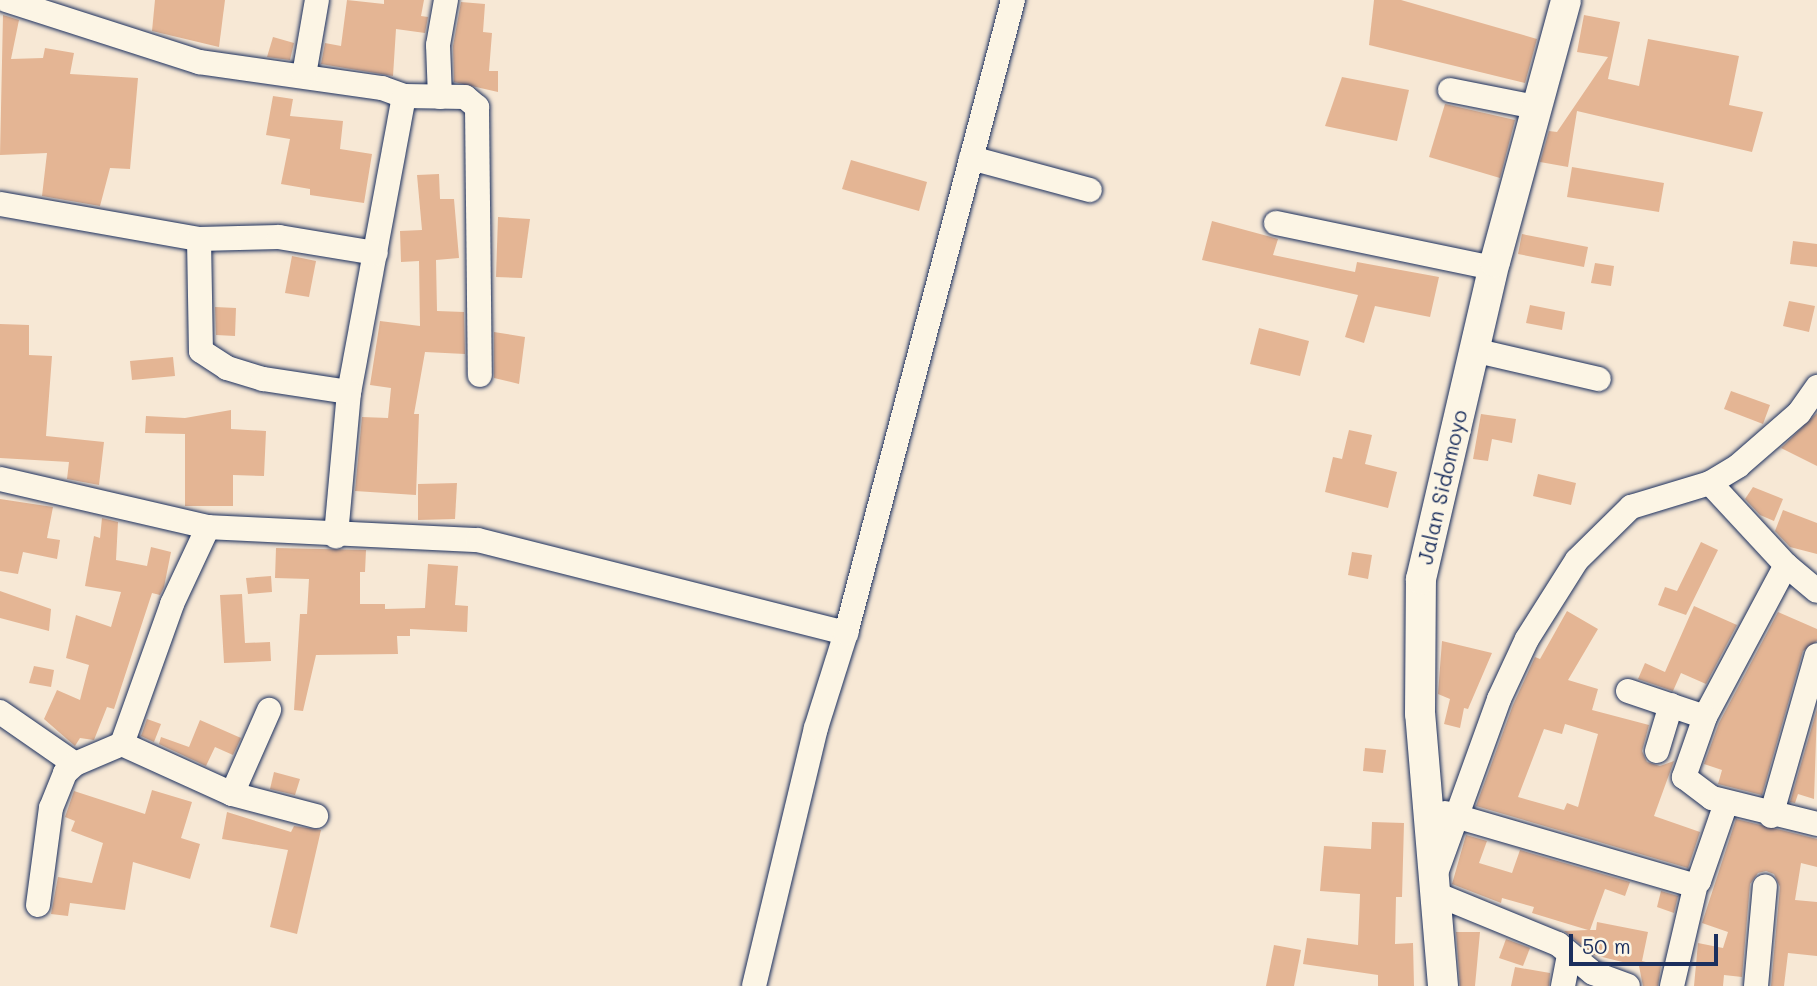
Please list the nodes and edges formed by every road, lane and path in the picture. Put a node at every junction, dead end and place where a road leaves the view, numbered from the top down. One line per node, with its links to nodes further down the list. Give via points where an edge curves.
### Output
1 (6, 0): 6 (street, via 199,62)
2 (317, 0): 6 (street)
3 (446, 0): 9 (street, via 438,45)
4 (1013, 0): 11 (street)
5 (1566, 0): 10 (main road, Jalan Sidomoyo)
6 (304, 75): 8 (street)
7 (1450, 89): 10 (street)
8 (404, 96): 9 (street); 16 (street)
9 (440, 97): 19 (street, via 465,97 477,107)
10 (1536, 107): 17 (main road, Jalan Sidomoyo)
11 (971, 158): 12 (street); 29 (street)
12 (1090, 190)
13 (0, 204): 15 (street)
14 (1276, 223): 17 (street)
15 (199, 239): 16 (street, via 279,237); 22 (street, via 201,351 227,368 262,379)
16 (376, 253): 22 (street)
17 (1494, 268): 18 (main road, Jalan Sidomoyo)
18 (1473, 350): 20 (street); 41 (main road, Jalan Sidomoyo, via 1421,579 1418,668)
19 (480, 374)
20 (1599, 379)
21 (1817, 387): 24 (street, via 1799,413 1766,443)
22 (349, 392): 26 (street)
23 (0, 479): 25 (street)
24 (1710, 482): 27 (street); 42 (street, via 1631,507 1577,561 1527,639 1499,699)
25 (208, 527): 26 (street); 36 (street, via 172,604)
26 (336, 536): 29 (street, via 478,540)
27 (1786, 565): 28 (street); 35 (street)
28 (1817, 591)
29 (846, 634): 51 (street, via 817,728)
30 (1817, 655): 43 (street)
31 (1628, 691): 32 (street)
32 (1671, 705): 35 (street); 37 (street)
33 (269, 710): 39 (street)
34 (0, 712): 38 (street)
35 (1705, 717): 40 (street, via 1684,776 1694,789)
36 (122, 744): 38 (street); 39 (street)
37 (1657, 751)
38 (75, 764): 49 (street, via 65,773 51,808)
39 (232, 794): 44 (street)
40 (1726, 803): 43 (street); 46 (street)
41 (1429, 807): 42 (street); 47 (main road, Jalan Sidomoyo)
42 (1460, 814): 46 (street); 47 (street)
43 (1771, 816): 45 (street)
44 (316, 817)
45 (1817, 824)
46 (1696, 884): 55 (street)
47 (1435, 885): 50 (street, via 1558,944); 52 (main road, Jalan Sidomoyo)
48 (1765, 886): 56 (street)
49 (38, 905)
50 (1569, 955): 53 (street); 54 (street, via 1593,973)
51 (754, 986)
52 (1443, 986)
53 (1563, 986)
54 (1628, 986)
55 (1672, 986)
56 (1756, 986)

